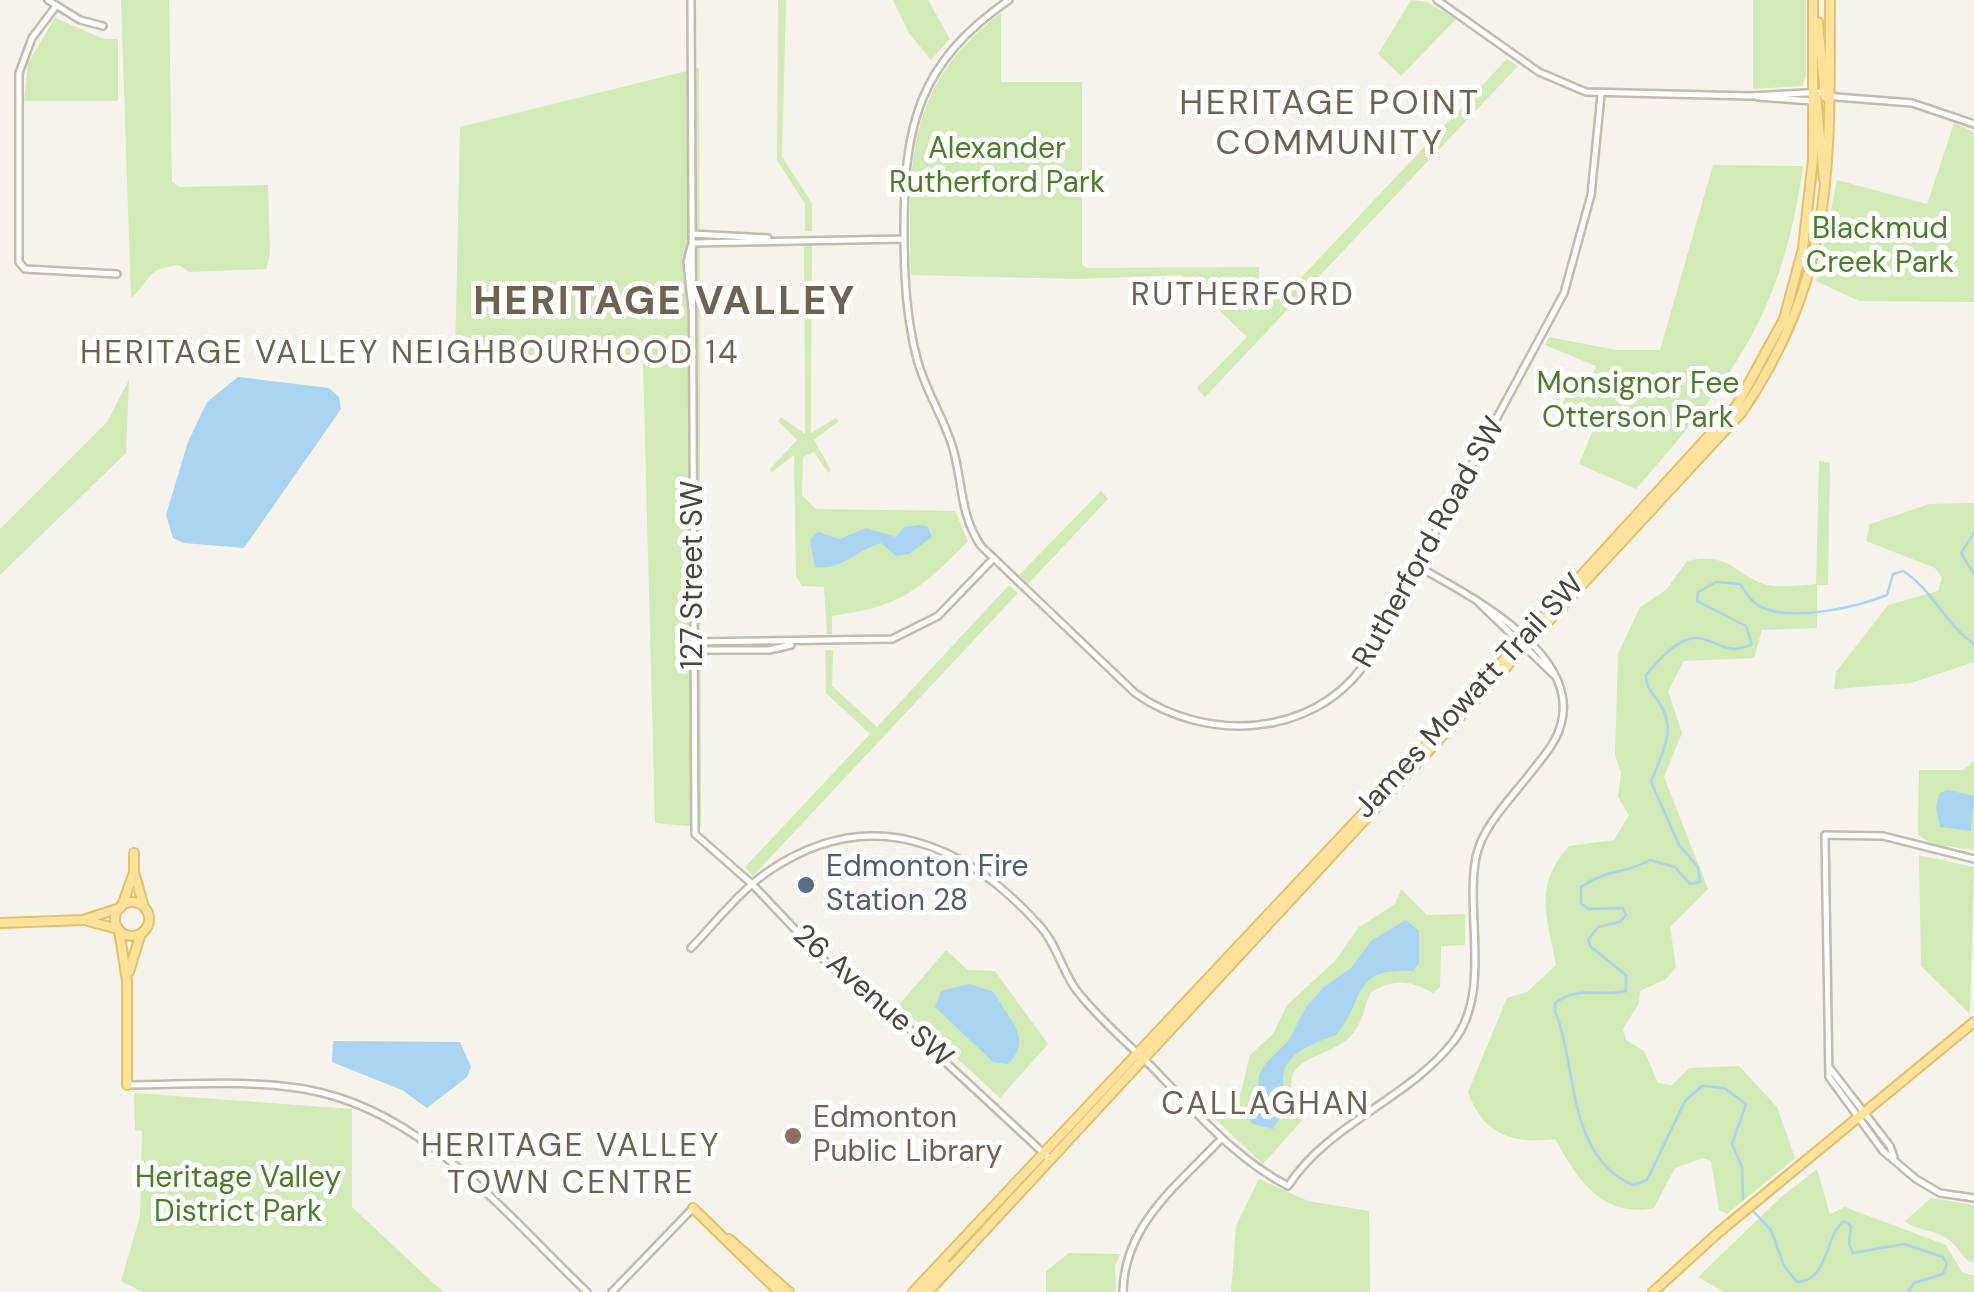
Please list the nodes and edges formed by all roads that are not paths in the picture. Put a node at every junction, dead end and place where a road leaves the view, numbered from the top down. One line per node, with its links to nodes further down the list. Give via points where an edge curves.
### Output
1 (48, 0): 7 (street)
2 (691, 0): 12 (street, 127 Street SW)
3 (1008, 0): 14 (street, Rutherford Road SW, via 951,50 921,97 906,152)
4 (1436, 0): 9 (street, via 1547,76)
5 (1813, 0): 10 (main road, James Mowatt Trail SW)
6 (1830, 0): 10 (main road, James Mowatt Trail SW)
7 (56, 6): 8 (street); 16 (street, via 32,38 19,73 19,262 26,269)
8 (103, 26)
9 (1601, 95): 10 (street); 19 (street, Rutherford Road SW, via 1594,176 1568,284)
10 (1824, 96): 11 (street, via 1901,101); 17 (main road, James Mowatt Trail SW, via 1794,291); 17 (main road, James Mowatt Trail SW, via 1826,200 1818,248 1776,360)
11 (1974, 124)
12 (692, 234): 13 (street); 15 (street, 127 Street SW)
13 (776, 239): 14 (street); 15 (street)
14 (904, 239): 18 (street, Rutherford Road SW, via 919,366 953,448 966,519)
15 (692, 244): 20 (street, 127 Street SW, via 687,276 694,316)
16 (117, 274)
17 (1744, 402): 22 (main road, James Mowatt Trail SW, via 1713,449)
18 (992, 560): 19 (street, Rutherford Road SW, via 1138,696 1184,718 1226,725 1291,720 1336,697 1364,666); 21 (street, via 942,612 910,633 872,642)
19 (1418, 567): 22 (street, via 1477,600)
20 (693, 642): 21 (street); 23 (street, 127 Street SW)
21 (794, 644): 23 (street)
22 (1524, 645): 38 (main road, James Mowatt Trail SW); 42 (street, via 1556,678 1564,708 1558,733 1477,852 1472,996 1464,1024 1443,1053 1331,1138 1288,1186)
23 (693, 650): 24 (street, 127 Street SW)
24 (695, 834): 28 (street, 26 Avenue SW)
25 (134, 853): 27 (main road)
26 (1974, 860): 41 (street, via 1882,836 1825,835 1828,1066)
27 (134, 872): 29 (main road); 30 (main road)
28 (752, 884): 35 (street); 38 (street, via 788,859 846,838 910,839 946,850 987,876 1040,926 1076,990); 43 (street, 26 Avenue SW, via 826,962 891,1012)
29 (121, 907): 30 (main road, via 133,902); 32 (main road); 33 (main road)
30 (144, 908): 34 (main road)
31 (0, 920): 32 (main road)
32 (84, 920): 33 (main road)
33 (119, 929): 34 (main road, via 133,936); 36 (main road)
34 (142, 932): 36 (main road)
35 (691, 948)
36 (127, 981): 39 (main road)
37 (1974, 1025): 41 (main road)
38 (1139, 1055): 40 (main road, James Mowatt Trail SW); 42 (street); 44 (main road, James Mowatt Trail SW)
39 (127, 1085): 51 (street, via 294,1088 370,1109 437,1151)
40 (1076, 1115): 43 (main road, James Mowatt Trail SW); 44 (main road)
41 (1861, 1117): 46 (street, via 1883,1151 1930,1189); 58 (main road)
42 (1222, 1138): 57 (street, via 1137,1232)
43 (1042, 1152): 44 (street, 26 Avenue SW); 45 (main road, James Mowatt Trail SW)
44 (1050, 1160): 50 (main road, James Mowatt Trail SW)
45 (1000, 1198): 49 (main road, James Mowatt Trail SW); 50 (main road)
46 (1974, 1198)
47 (694, 1208): 48 (main road); 52 (street)
48 (719, 1232): 53 (main road); 54 (main road)
49 (948, 1255): 55 (main road, James Mowatt Trail SW); 56 (main road)
50 (956, 1263): 56 (main road, James Mowatt Trail SW)
51 (587, 1292)
52 (612, 1292)
53 (780, 1292)
54 (790, 1292)
55 (912, 1292)
56 (926, 1292)
57 (1123, 1292)
58 (1654, 1292)

